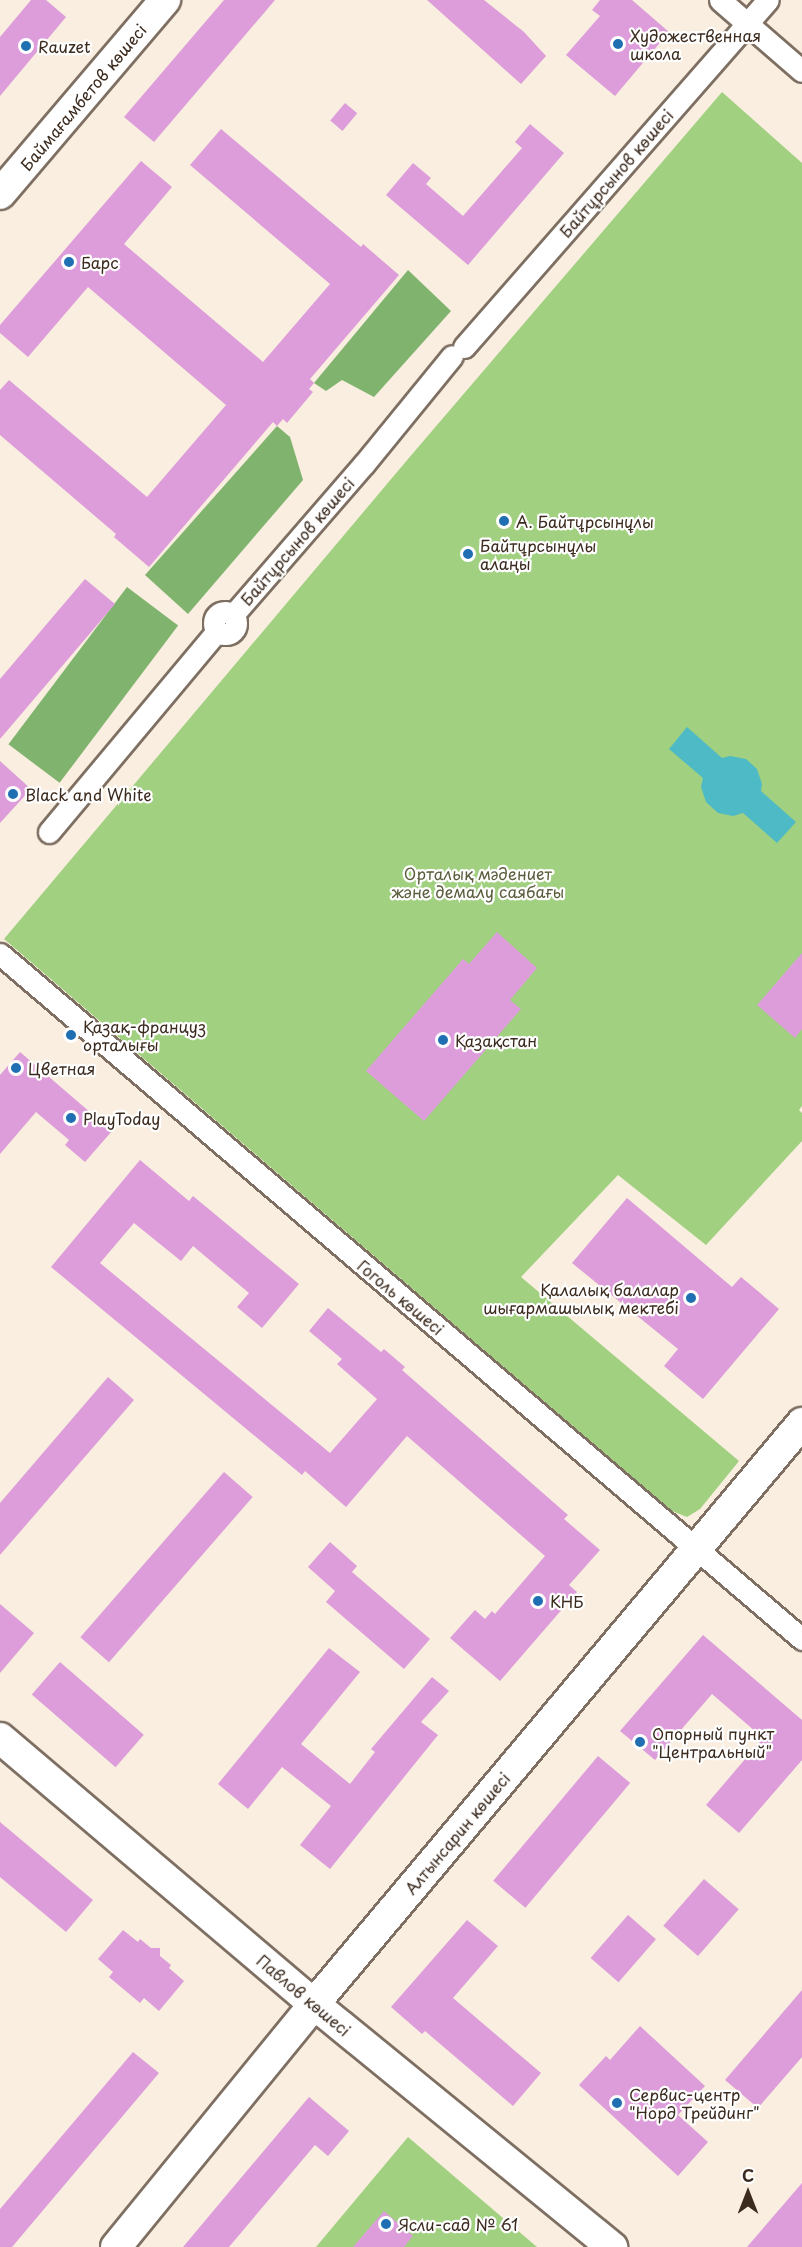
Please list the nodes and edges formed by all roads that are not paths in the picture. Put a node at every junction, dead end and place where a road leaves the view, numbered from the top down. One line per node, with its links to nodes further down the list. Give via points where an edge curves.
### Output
1 (165, 0): 6 (street, Баймағамбетов көшесі)
2 (720, 0): 4 (street)
3 (768, 0): 4 (street, Байтұрсынов көшесі)
4 (748, 24): 5 (street); 7 (street, Байтұрсынов көшесі, via 458,351 233,615 233,631 217,631)
5 (802, 71)
6 (0, 194)
7 (49, 832)
8 (0, 954): 10 (street, Гоголь көшесі)
9 (802, 1423): 10 (street, Алтынсарин көшесі)
10 (695, 1548): 11 (street, Гоголь көшесі); 13 (street, Алтынсарин көшесі)
11 (802, 1639)
12 (0, 1738): 13 (street, Павлов көшесі)
13 (314, 2004): 14 (street, Алтынсарин көшесі); 15 (street, Павлов көшесі)
14 (116, 2247)
15 (612, 2247)

